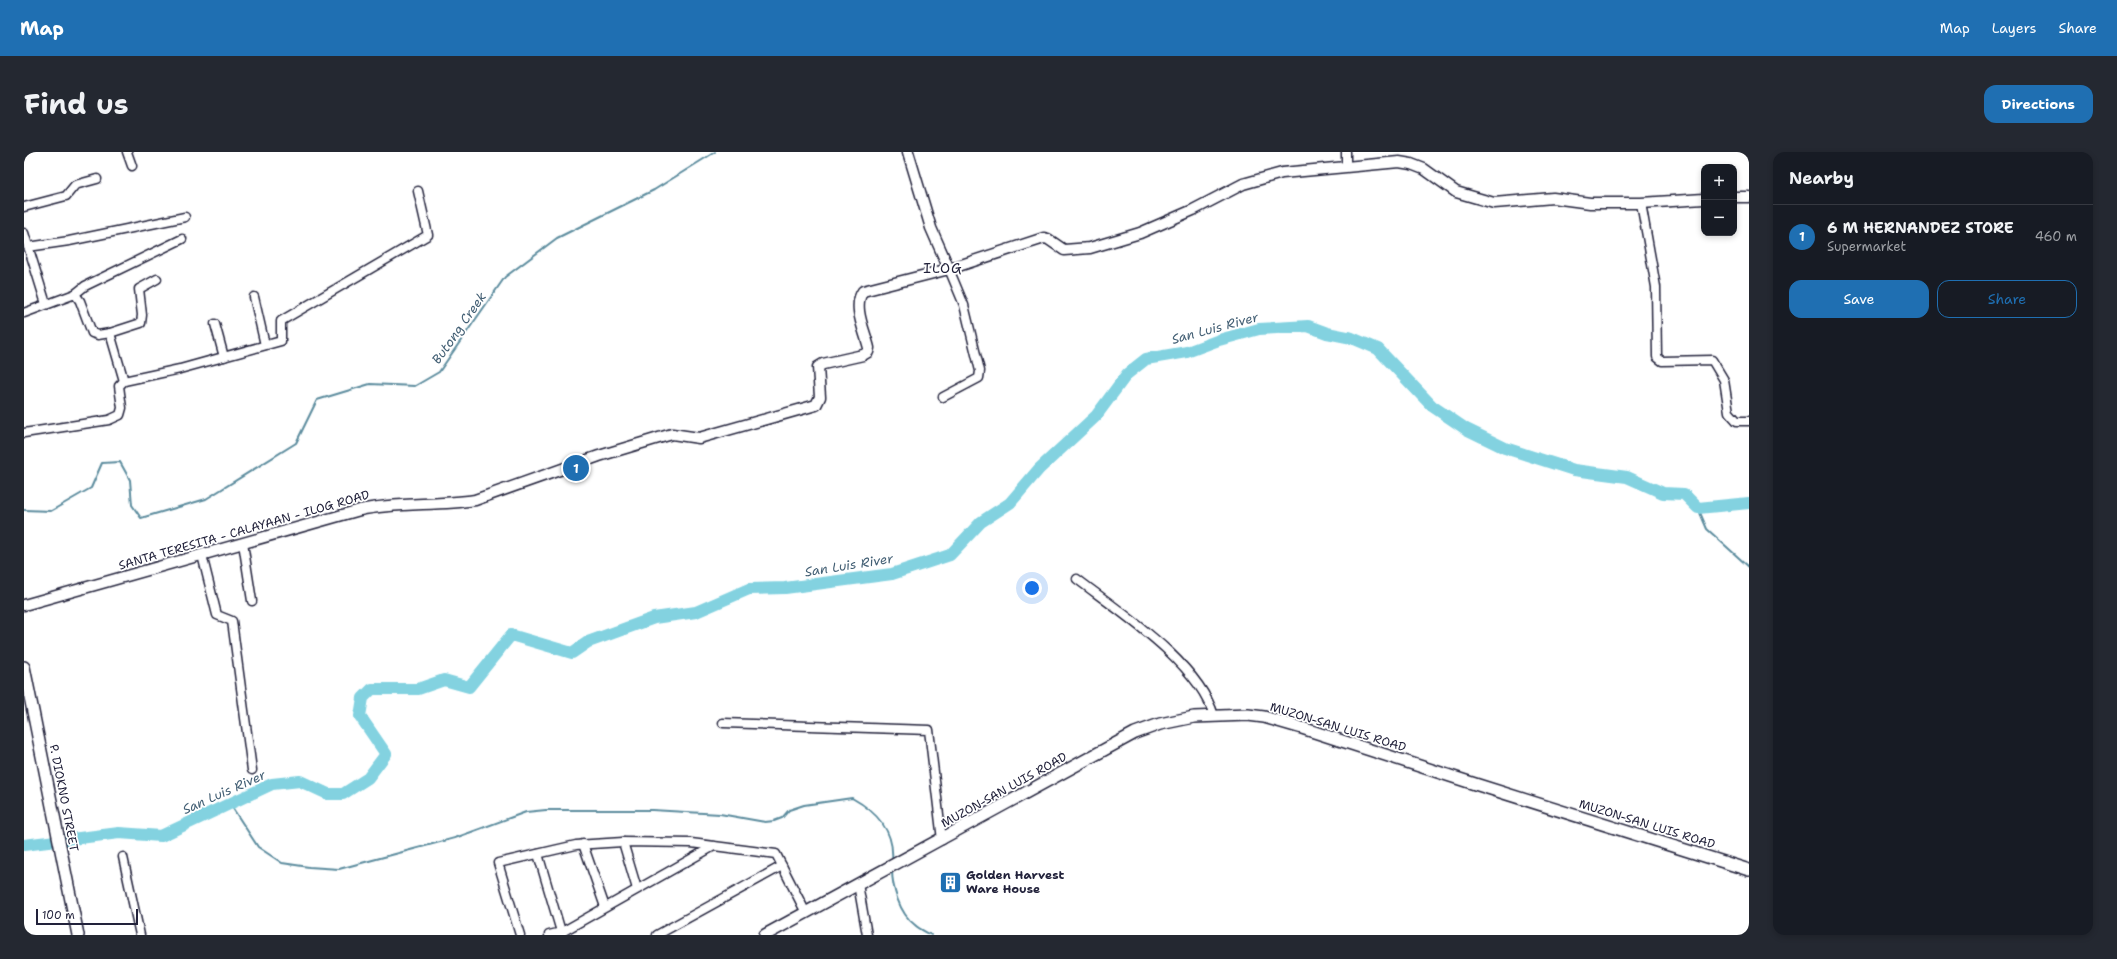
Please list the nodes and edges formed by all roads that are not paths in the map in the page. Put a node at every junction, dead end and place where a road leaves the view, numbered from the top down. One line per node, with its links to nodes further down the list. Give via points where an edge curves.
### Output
1 (127, 152): 4 (street)
2 (908, 152): 17 (street, via 930,228)
3 (1346, 152): 5 (street)
4 (132, 166)
5 (1346, 168): 11 (street, SANTA TERESITA - CALAYAAN - ILOG ROAD, via 1399,162 1411,164 1424,169 1456,192 1494,203 1553,198 1590,203); 17 (street, SANTA TERESITA - CALAYAAN - ILOG ROAD, via 1282,173 1244,184 1140,233 1090,248 1064,250 1044,238)
6 (97, 179): 12 (street, via 75,185 66,196)
7 (418, 191): 25 (street, via 428,235 280,321 280,341)
8 (1737, 197): 9 (street)
9 (1749, 197)
10 (1701, 199): 11 (street, SANTA TERESITA - CALAYAAN - ILOG ROAD)
11 (1641, 203): 29 (street, via 1656,287 1657,357 1662,361 1712,360 1724,380 1729,412 1738,421)
12 (24, 207)
13 (185, 217): 16 (street)
14 (24, 233): 16 (street)
15 (182, 239): 19 (street, via 102,277 77,290)
16 (28, 247): 21 (street)
17 (949, 269): 28 (street, via 964,305 980,372 979,378); 31 (street, SANTA TERESITA - CALAYAAN - ILOG ROAD, via 864,291 859,297 858,305 868,352 818,367 820,397 816,405 699,438 672,434 599,456 475,500 375,507)
18 (157, 279): 24 (street, via 139,289 141,323)
19 (75, 294): 21 (street); 24 (street, via 92,333)
20 (254, 297): 25 (street)
21 (46, 304): 22 (street)
22 (24, 313)
23 (215, 324): 26 (street)
24 (110, 333): 27 (street)
25 (265, 345): 26 (street)
26 (224, 357): 27 (street)
27 (124, 381): 30 (street, via 119,386 122,408 120,415 109,420)
28 (943, 397)
29 (1749, 422)
30 (24, 432)
31 (243, 542): 32 (street, SANTA TERESITA - CALAYAAN - ILOG ROAD); 34 (street)
32 (202, 555): 35 (street, SANTA TERESITA - CALAYAAN - ILOG ROAD); 39 (street, via 217,615 232,621)
33 (1077, 579): 37 (street, via 1155,638 1203,690)
34 (252, 601)
35 (24, 605)
36 (24, 667): 55 (main road, P. DIOKNO STREET)
37 (1214, 716): 40 (main road, MUZON-SAN LUIS ROAD, via 1172,721 1135,733); 49 (main road, MUZON-SAN LUIS ROAD, via 1264,717)
38 (723, 723): 40 (street, via 929,730)
39 (252, 770)
40 (942, 840): 50 (main road, MUZON-SAN LUIS ROAD)
41 (623, 842): 42 (street); 43 (street); 51 (street)
42 (691, 843): 44 (street); 46 (street)
43 (583, 844): 45 (street); 52 (street)
44 (714, 846): 46 (street); 48 (street, via 776,854)
45 (538, 854): 54 (street); 57 (street, via 498,863)
46 (698, 855): 51 (street)
47 (123, 857): 56 (street)
48 (782, 866): 53 (street); 59 (street)
49 (1749, 870)
50 (858, 884): 53 (main road, MUZON-SAN LUIS ROAD); 61 (street)
51 (637, 889): 52 (street)
52 (605, 907): 54 (street)
53 (806, 913): 60 (main road, MUZON-SAN LUIS ROAD)
54 (562, 934): 58 (street)
55 (78, 935)
56 (140, 935)
57 (520, 935)
58 (549, 935)
59 (657, 935)
60 (765, 935)
61 (867, 935)

